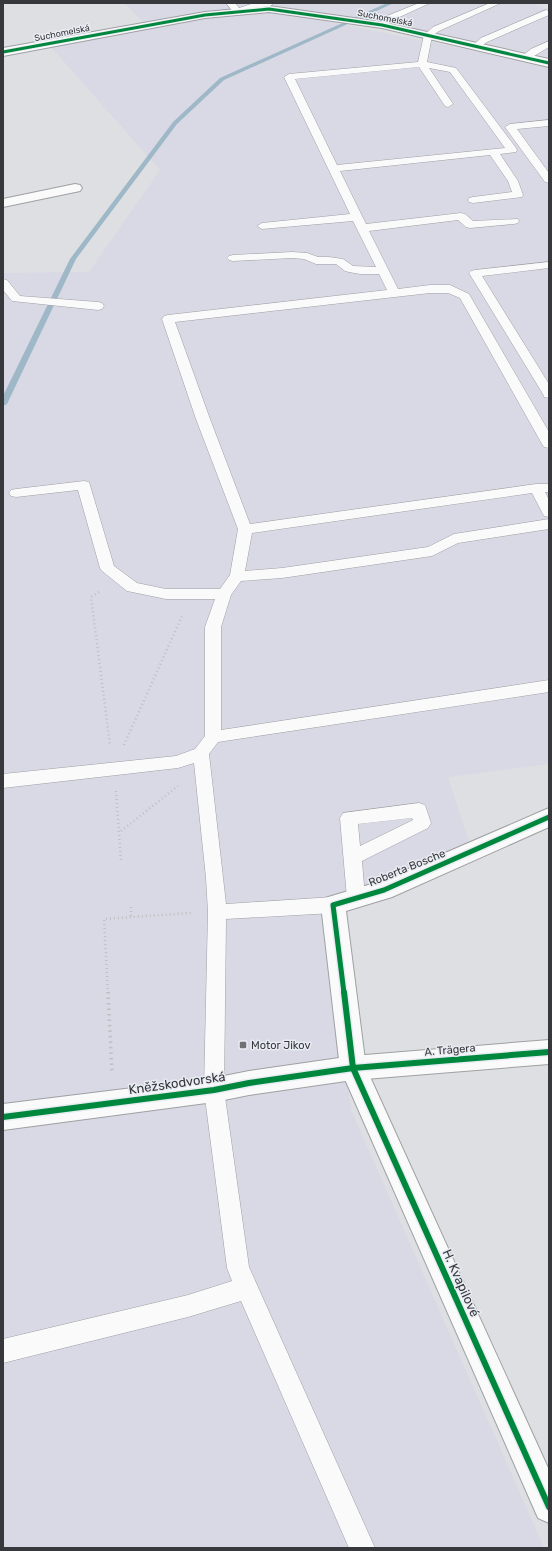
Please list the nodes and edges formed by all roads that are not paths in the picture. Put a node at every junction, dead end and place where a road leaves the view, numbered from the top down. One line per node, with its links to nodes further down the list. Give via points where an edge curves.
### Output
1 (230, 3): 5 (lane)
2 (270, 3): 5 (lane, via 251,6)
3 (426, 3): 7 (lane, via 390,18)
4 (497, 3): 8 (lane, via 436,29)
5 (238, 12): 7 (street, Suchomelská, via 269,9); 11 (street, Suchomelská, via 205,15)
6 (546, 13): 10 (lane, via 484,40)
7 (382, 25): 8 (street, Suchomelská)
8 (428, 35): 10 (street, Suchomelská); 14 (lane)
9 (549, 44): 12 (lane)
10 (477, 46): 12 (street, Suchomelská)
11 (3, 52)
12 (526, 57): 13 (street, Suchomelská)
13 (549, 63)
14 (422, 64): 15 (lane); 17 (lane, via 453,70 512,150); 18 (lane, via 289,76)
15 (448, 104)
16 (549, 123): 19 (lane, via 510,127)
17 (494, 152): 18 (lane); 21 (lane, via 513,181 518,195)
18 (334, 168): 23 (lane)
19 (549, 180)
20 (75, 188): 22 (street)
21 (473, 200)
22 (3, 203)
23 (356, 217): 25 (lane); 26 (lane)
24 (514, 221): 26 (lane, via 470,225 461,216)
25 (262, 226)
26 (363, 228): 29 (lane)
27 (233, 258): 29 (lane, via 307,256 316,261 339,261 349,269)
28 (549, 265): 33 (lane, via 475,273)
29 (383, 270): 31 (lane)
30 (3, 282): 32 (lane, via 16,298)
31 (394, 293): 34 (lane, via 450,289 465,296); 39 (lane, via 168,319)
32 (98, 306)
33 (549, 394)
34 (549, 444)
35 (542, 488): 37 (lane); 39 (lane)
36 (16, 493): 41 (lane, via 84,485 107,568 119,578 132,587 166,594)
37 (549, 513)
38 (549, 524): 40 (lane, via 454,539 432,551 282,573)
39 (245, 529): 40 (lane)
40 (237, 576): 41 (lane)
41 (224, 594): 43 (lane, via 213,627)
42 (549, 686): 43 (lane)
43 (213, 737): 44 (lane)
44 (202, 760): 45 (lane); 50 (lane, via 216,878)
45 (3, 779)
46 (549, 817): 48 (street, Roberta Bosche, via 384,890)
47 (352, 858): 48 (lane)
48 (356, 898): 49 (street, Roberta Bosche)
49 (333, 905): 50 (lane); 52 (street)
50 (217, 912): 53 (lane)
51 (549, 1052): 52 (street, A. Trägera)
52 (353, 1068): 53 (street, Kněžskodvorská); 57 (street, H. Kvapilové)
53 (214, 1090): 54 (street, Kněžskodvorská); 55 (lane, via 238,1268)
54 (3, 1117)
55 (246, 1288): 56 (lane, via 188,1306); 58 (lane)
56 (3, 1351)
57 (549, 1507)
58 (362, 1548)

